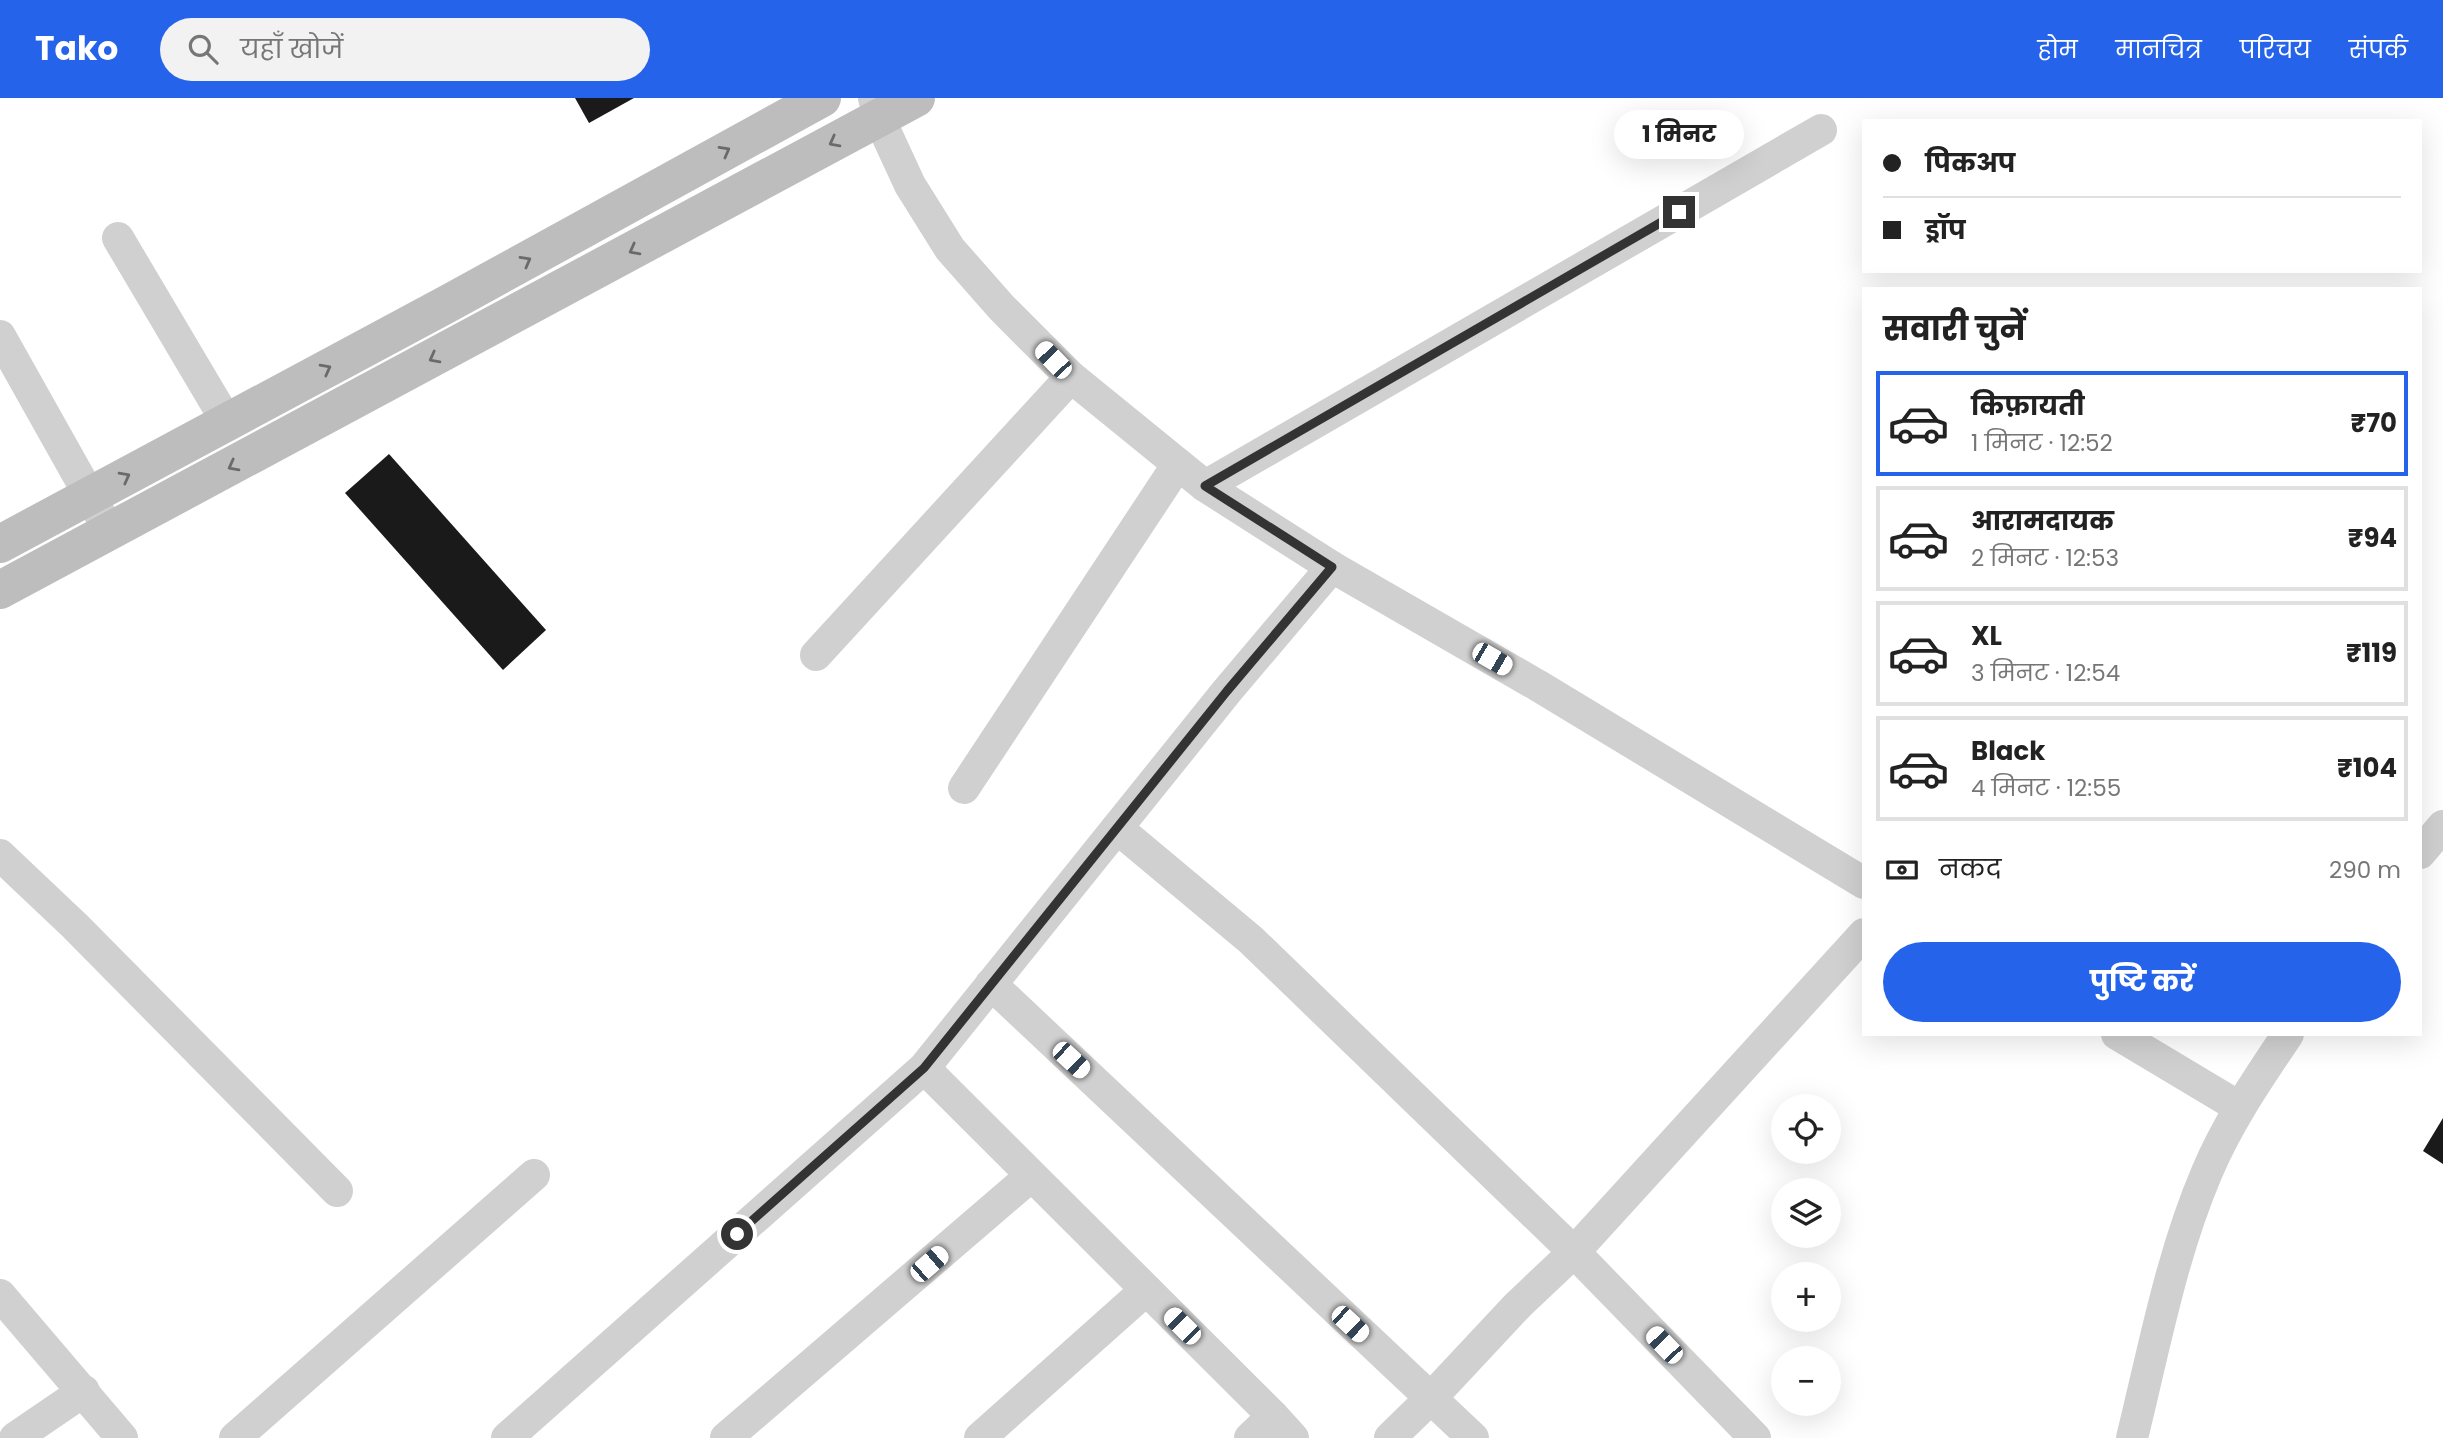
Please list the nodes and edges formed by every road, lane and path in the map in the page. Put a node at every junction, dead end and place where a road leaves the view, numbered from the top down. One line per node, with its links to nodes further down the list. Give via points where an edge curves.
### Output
1 (822, 98): 8 (street, one-way to 1)
2 (916, 98): 3 (street)
3 (876, 108): 7 (street, via 910,185 950,249); 12 (street, one-way to 12)
4 (1821, 130): 10 (street)
5 (118, 238): 8 (street)
6 (0, 336): 11 (street)
7 (1070, 377): 9 (street); 16 (street)
8 (227, 422): 11 (street, one-way to 8)
9 (1178, 464): 10 (street); 17 (street)
10 (1205, 486): 14 (street)
11 (90, 495): 12 (street); 13 (street)
12 (110, 532): 15 (street)
13 (0, 544)
14 (1332, 567): 19 (street); 22 (street)
15 (0, 590)
16 (816, 655)
17 (964, 788)
18 (2443, 826): 20 (street)
19 (1117, 828): 24 (street); 32 (street, via 1251,940)
20 (2422, 851)
21 (0, 855): 31 (street)
22 (1862, 882)
23 (1862, 936): 32 (street)
24 (991, 984): 27 (street); 36 (street)
25 (2120, 1036): 28 (street)
26 (2287, 1036): 28 (street)
27 (924, 1068): 30 (street); 41 (street)
28 (2239, 1107): 48 (street, via 2207,1172 2177,1257)
29 (534, 1175): 40 (street)
30 (1031, 1176): 33 (street); 42 (street)
31 (337, 1191)
32 (1574, 1252): 36 (street); 47 (street)
33 (1146, 1290): 37 (street); 43 (street)
34 (0, 1295): 35 (street)
35 (84, 1391): 38 (street); 39 (street)
36 (1430, 1399): 45 (street); 46 (street)
37 (1283, 1427): 44 (street)
38 (15, 1438)
39 (122, 1438)
40 (235, 1438)
41 (507, 1438)
42 (726, 1438)
43 (980, 1438)
44 (1250, 1438)
45 (1390, 1438)
46 (1473, 1438)
47 (1755, 1438)
48 (2132, 1438)

